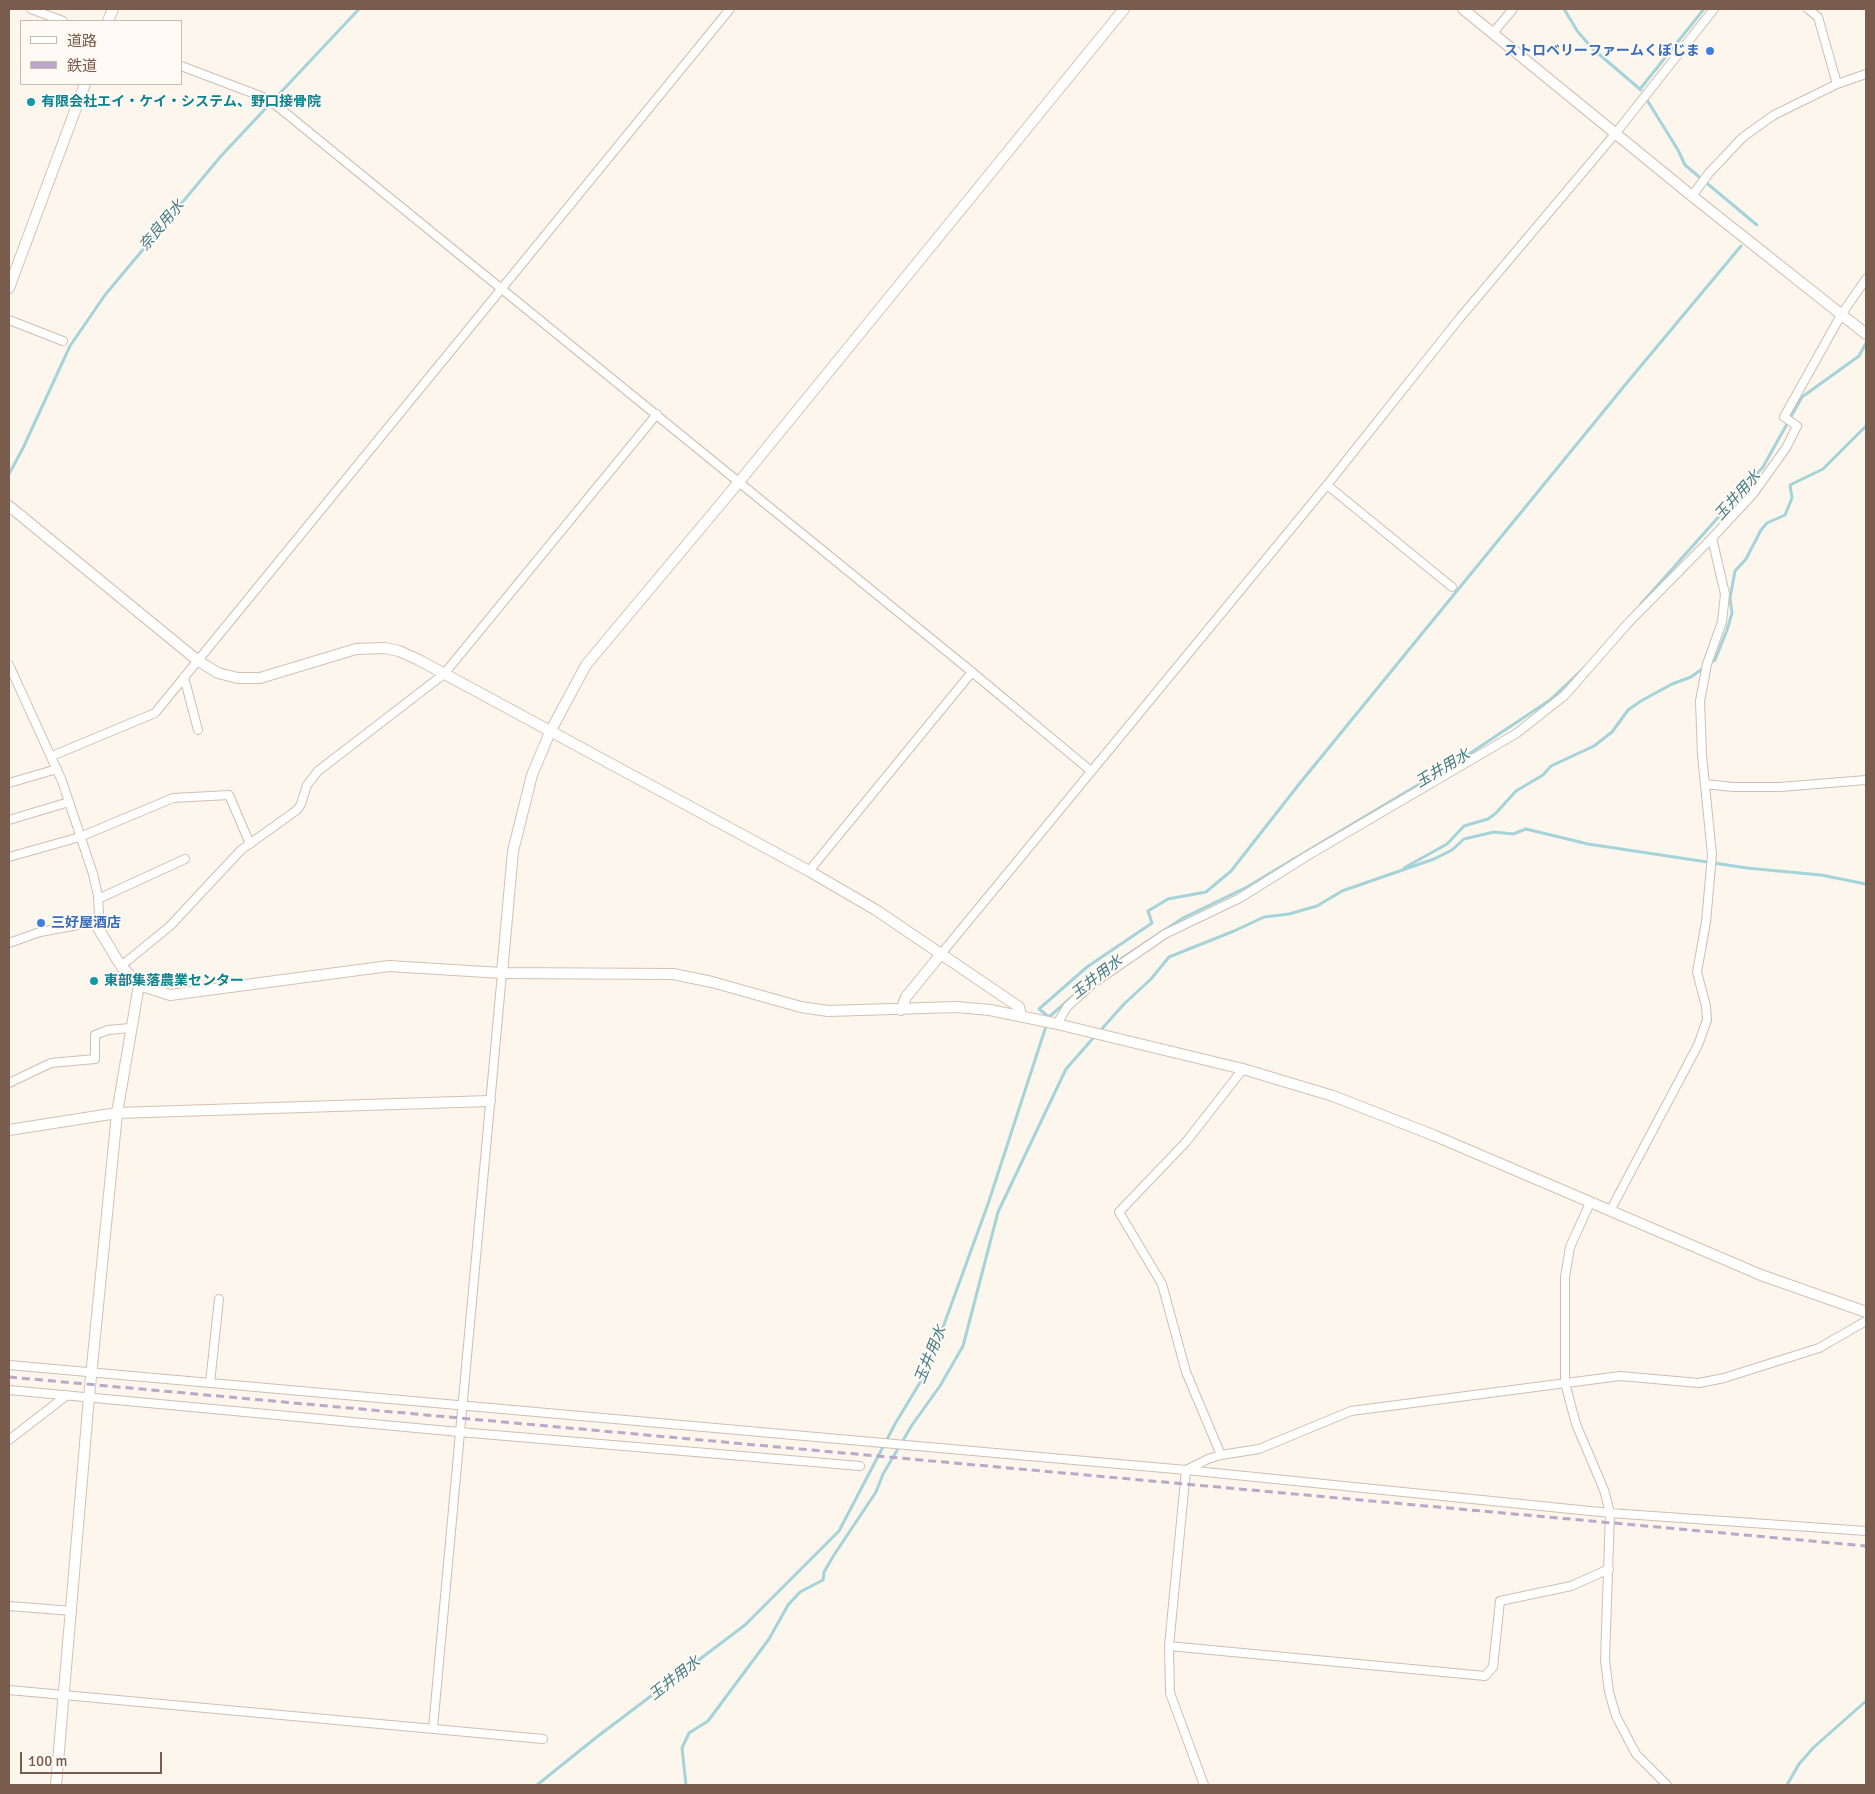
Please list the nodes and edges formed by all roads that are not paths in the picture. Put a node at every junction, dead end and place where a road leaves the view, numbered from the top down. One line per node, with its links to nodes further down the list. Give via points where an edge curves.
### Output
1 (31, 9): 8 (street)
2 (730, 9): 18 (street)
3 (1124, 9): 24 (street)
4 (1463, 9): 9 (street)
5 (1513, 9): 9 (street)
6 (1714, 9): 14 (street)
7 (1808, 9): 12 (street, via 1818,17)
8 (60, 20)
9 (1492, 32): 14 (street)
10 (182, 66): 18 (street, via 263,97 277,106)
11 (1866, 74): 12 (street)
12 (1837, 84): 15 (street, via 1774,115 1743,137)
13 (85, 85): 17 (street)
14 (1615, 134): 15 (street); 25 (street, via 1459,319)
15 (1692, 196): 19 (street)
16 (1866, 279): 19 (street)
17 (9, 285)
18 (501, 289): 23 (street); 29 (street)
19 (1841, 315): 21 (street); 27 (street, via 1784,418 1797,426 1786,448 1753,494)
20 (9, 320): 22 (street)
21 (1865, 333)
22 (63, 341)
23 (657, 414): 24 (street); 32 (street)
24 (739, 482): 31 (street); 35 (street, via 586,665)
25 (1327, 484): 28 (street); 38 (street)
26 (9, 506): 29 (street)
27 (1712, 538): 41 (street, via 1725,594 1722,622 1706,669 1700,701); 58 (street, via 1629,622 1565,695 1517,733 1240,898 1164,934 1092,984 1067,1007)
28 (1452, 587)
29 (197, 660): 32 (street, via 218,673 238,678 260,678 356,649 385,648 399,651); 33 (street)
30 (9, 665): 36 (street)
31 (972, 672): 38 (street); 48 (street)
32 (444, 674): 35 (street); 45 (street, via 318,771 307,785 297,810)
33 (184, 677): 34 (street); 36 (street, via 155,712)
34 (198, 730)
35 (550, 732): 48 (street); 54 (street, via 532,775 513,851)
36 (52, 756): 37 (street)
37 (57, 769): 40 (street); 42 (street)
38 (1091, 771): 52 (street)
39 (1866, 780): 41 (street, via 1780,787)
40 (9, 783)
41 (1706, 784): 66 (street, via 1712,855 1706,922 1696,972 1707,1020 1698,1045)
42 (69, 802): 43 (street); 44 (street)
43 (9, 820)
44 (80, 836): 45 (street, via 173,798 230,795); 46 (street); 49 (street)
45 (250, 844): 53 (street, via 170,926)
46 (9, 857)
47 (186, 858): 49 (street)
48 (809, 871): 52 (street, via 876,910)
49 (98, 899): 50 (street)
50 (98, 928): 51 (street, via 89,923 40,932); 53 (street)
51 (9, 943)
52 (941, 954): 56 (street, via 906,997); 57 (street, via 1019,1007)
53 (121, 966): 55 (street)
54 (502, 973): 55 (street, via 389,966 170,995); 56 (street, via 673,974 828,1012); 62 (street)
55 (139, 985): 59 (street)
56 (901, 1010): 57 (street, via 956,1007)
57 (1020, 1016): 58 (street)
58 (1055, 1024): 60 (street)
59 (130, 1028): 61 (street, via 95,1035 95,1059 51,1063); 63 (street)
60 (1243, 1069): 65 (street, via 1333,1096); 80 (street, via 1186,1142 1119,1212 1162,1284 1186,1372)
61 (9, 1083)
62 (490, 1101): 63 (street); 77 (street)
63 (117, 1113): 64 (street); 71 (street)
64 (9, 1130)
65 (1590, 1203): 66 (street); 73 (street, via 1570,1247 1565,1277)
66 (1610, 1211): 68 (street, via 1761,1275)
67 (219, 1299): 72 (street)
68 (1866, 1312)
69 (1866, 1321): 73 (street, via 1819,1348 1724,1378 1699,1383 1620,1376)
70 (9, 1365): 71 (street)
71 (92, 1372): 72 (street); 76 (street)
72 (210, 1383): 77 (street)
73 (1565, 1383): 80 (street, via 1351,1411 1260,1449); 83 (street, via 1576,1424 1604,1490)
74 (9, 1390): 75 (street)
75 (67, 1395): 76 (street); 79 (street)
76 (89, 1396): 78 (street); 87 (street)
77 (462, 1406): 78 (street); 82 (street)
78 (459, 1432): 81 (street); 91 (street)
79 (9, 1440)
80 (1221, 1455): 82 (street)
81 (860, 1466)
82 (1186, 1470): 83 (street); 88 (street)
83 (1610, 1513): 84 (street); 85 (street)
84 (1866, 1531)
85 (1609, 1569): 88 (street, via 1571,1586 1500,1601 1493,1666 1485,1676); 95 (street, via 1605,1660 1609,1692 1616,1716 1636,1754)
86 (9, 1606): 87 (street)
87 (72, 1611): 90 (street)
88 (1169, 1646): 94 (street, via 1170,1693)
89 (9, 1690): 90 (street)
90 (64, 1694): 91 (street); 93 (street)
91 (433, 1728): 92 (street)
92 (543, 1739)
93 (56, 1785)
94 (1204, 1785)
95 (1667, 1785)

